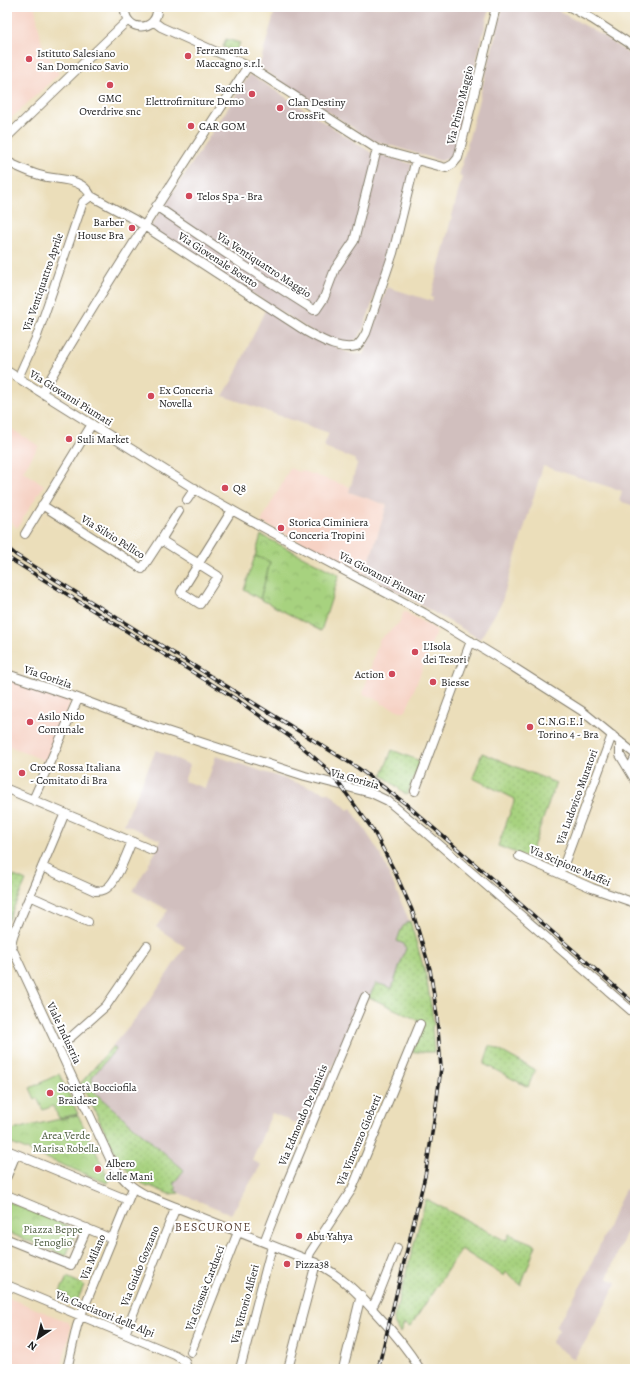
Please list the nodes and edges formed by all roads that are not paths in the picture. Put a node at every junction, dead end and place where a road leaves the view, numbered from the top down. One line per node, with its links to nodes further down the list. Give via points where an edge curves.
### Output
1 (125, 7): 5 (street)
2 (157, 7): 6 (street)
3 (570, 7): 7 (street)
4 (496, 8): 11 (street, Via Primo Maggio, via 458,158 446,168)
5 (128, 20): 6 (street, via 138,26); 9 (street)
6 (153, 22): 8 (street, Via Primo Maggio)
7 (635, 47)
8 (248, 66): 10 (street, Via Primo Maggio); 14 (street)
9 (7, 137)
10 (377, 149): 11 (street, Via Primo Maggio); 14 (street, Via Ventiquattro Maggio, via 354,241 335,269 324,298 316,310 243,265)
11 (416, 159): 15 (street, Via Giovenale Boetto, via 393,253 362,340 357,346 345,348 307,332)
12 (7, 162): 13 (street, Via Giovenale Boetto, via 39,176 65,179 82,185)
13 (91, 196): 15 (street, Via Giovenale Boetto); 17 (street, Via Ventiquattro Aprile, via 83,202 37,336)
14 (156, 206): 15 (street)
15 (144, 226): 18 (street)
16 (7, 371): 17 (street, Via Giovanni Piumati)
17 (18, 378): 18 (street, Via Giovanni Piumati)
18 (42, 393): 19 (street, Via Giovanni Piumati)
19 (92, 424): 20 (street, Via Giovanni Piumati); 22 (street)
20 (195, 488): 21 (street); 23 (street, Via Giovanni Piumati)
21 (187, 500)
22 (42, 506): 25 (street); 26 (street, Via Silvio Pellico, via 142,569)
23 (232, 510): 27 (street); 28 (street, Via Giovanni Piumati, via 418,609)
24 (179, 511): 26 (street, Via Silvio Pellico)
25 (25, 534)
26 (161, 540): 27 (street)
27 (198, 562): 27 (street, via 181,592 200,604 218,576)
28 (471, 641): 31 (street, Via Giovanni Piumati, via 563,698); 37 (street)
29 (7, 674): 30 (street, Via Gorizia)
30 (78, 699): 38 (street); 54 (street, Via Gorizia, via 148,725 305,776 379,796 388,801)
31 (612, 735): 32 (street, Via Giovanni Piumati); 44 (street, Via Ludovico Muratori)
32 (620, 742): 33 (street, Via Giovanni Piumati); 35 (street, via 620,755)
33 (635, 754)
34 (635, 758): 35 (street, via 632,764)
35 (634, 779)
36 (7, 789): 38 (street)
37 (415, 791)
38 (33, 800): 39 (street)
39 (65, 814): 40 (street); 43 (street)
40 (132, 841): 41 (street); 43 (street, via 115,880 102,891 95,891)
41 (152, 850)
42 (519, 856): 46 (street, Via Scipione Maffei)
43 (42, 867): 45 (street)
44 (563, 867)
45 (30, 896): 47 (street); 48 (street)
46 (635, 904)
47 (88, 922)
48 (17, 926): 49 (street); 52 (street, Viale Industria, via 11,943)
49 (7, 935)
50 (147, 946): 56 (street, via 106,1006)
51 (7, 954): 52 (street, Viale Industria)
52 (19, 964): 56 (street, Viale Industria)
53 (365, 997): 68 (street, Via Edmondo De Amicis, via 292,1171)
54 (635, 1014)
55 (420, 1024): 70 (street, Via Vincenzo Gioberti, via 352,1189)
56 (57, 1046): 60 (street, Viale Industria, via 112,1163 120,1177)
57 (7, 1150): 58 (street)
58 (16, 1154): 59 (street); 62 (street)
59 (7, 1176)
60 (133, 1188): 62 (street, Via Milano); 63 (street, Viale Industria)
61 (7, 1195): 64 (street)
62 (128, 1200): 67 (street, Via Milano)
63 (176, 1207): 65 (street, Viale Industria); 76 (street, Via Guido Gozzano)
64 (87, 1228): 66 (street, via 71,1265); 67 (street)
65 (238, 1232): 68 (street, Viale Industria); 77 (street, Via Giosuè Carducci)
66 (7, 1239)
67 (112, 1239): 75 (street, Via Milano)
68 (268, 1244): 70 (street, Viale Industria); 80 (street, Via Vittorio Alfieri)
69 (397, 1248): 74 (street)
70 (308, 1260): 71 (street, Viale Industria)
71 (316, 1263): 73 (street, Viale Industria, via 336,1274); 81 (street)
72 (7, 1285): 75 (street, Via Cacciatori delle Alpi)
73 (361, 1295): 74 (street, Viale Industria); 82 (street)
74 (372, 1308): 83 (street, Viale Industria)
75 (80, 1316): 76 (street, Via Cacciatori delle Alpi); 78 (street, Via Milano)
76 (125, 1334): 79 (street, Via Cacciatori delle Alpi, via 182,1358)
77 (191, 1352)
78 (67, 1369)
79 (187, 1369)
80 (240, 1369)
81 (288, 1369)
82 (343, 1369)
83 (420, 1369)

